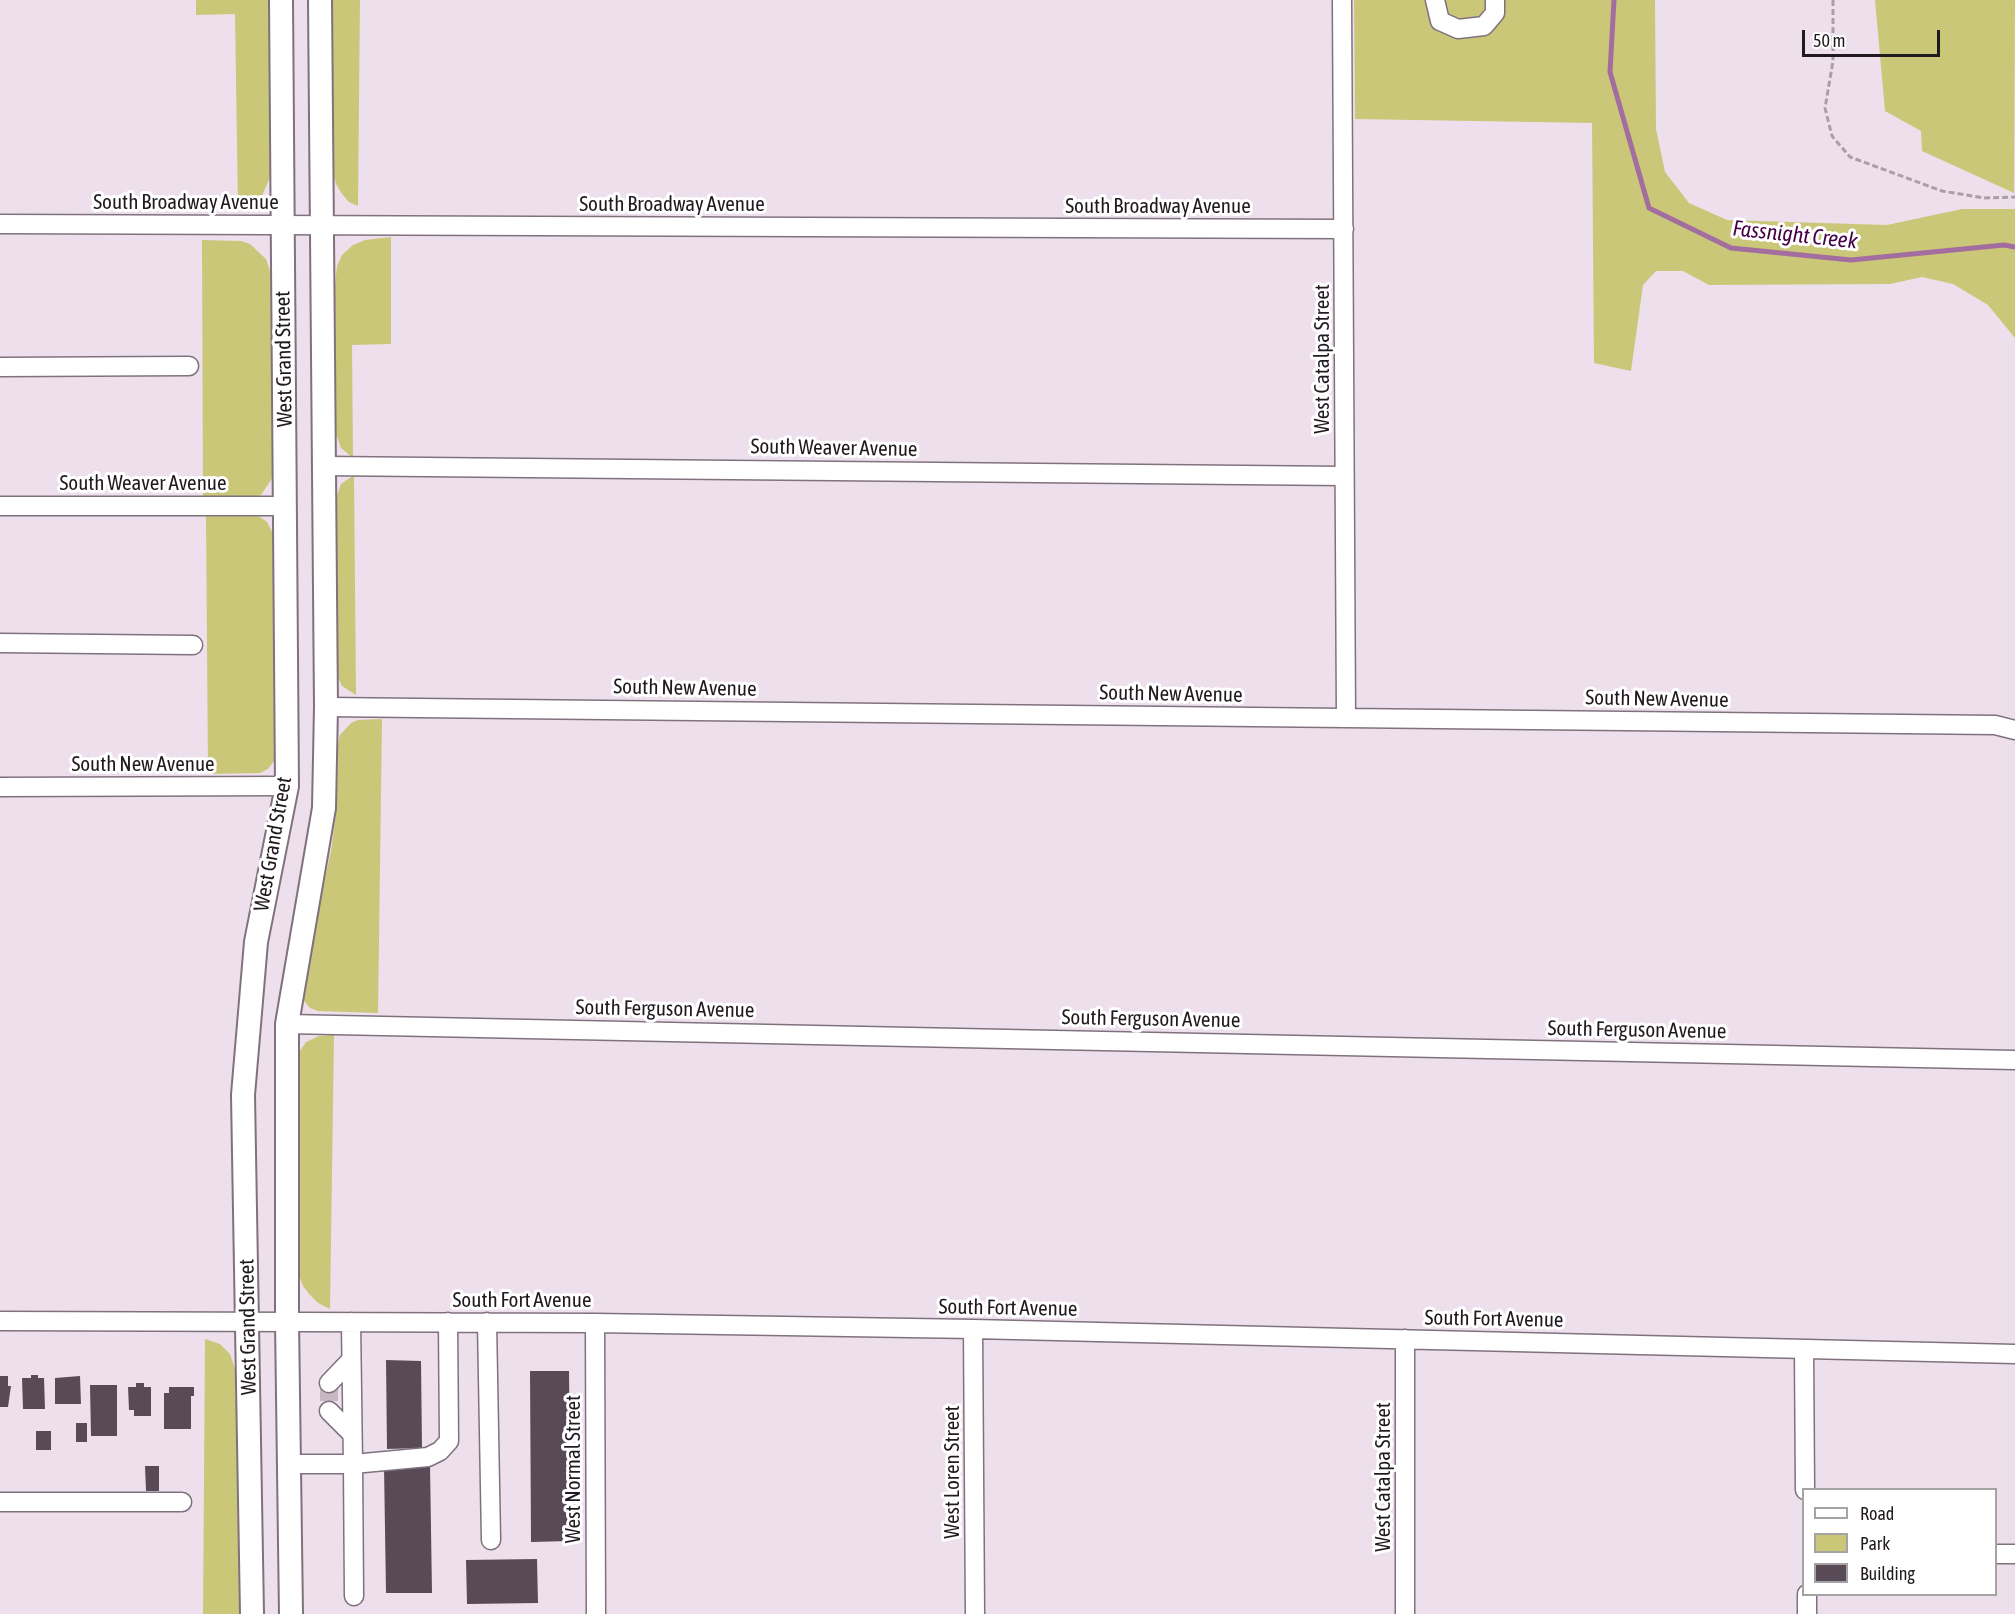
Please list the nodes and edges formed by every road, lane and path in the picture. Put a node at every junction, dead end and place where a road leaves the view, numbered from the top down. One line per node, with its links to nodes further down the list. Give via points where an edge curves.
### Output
1 (281, 0): 9 (main road, West Grand Street)
2 (320, 0): 10 (main road, West Grand Street)
3 (1342, 0): 11 (street, West Catalpa Street)
4 (1435, 0): 5 (street, via 1440,21 1458,28 1484,26 1495,13)
5 (1495, 0)
6 (1833, 0): 7 (path, via 1833,61 1825,108 1832,136 1850,157 1942,191 1984,198)
7 (2015, 197)
8 (0, 224): 9 (street, South Broadway Avenue)
9 (283, 224): 10 (street, South Broadway Avenue); 17 (main road, West Grand Street)
10 (321, 225): 11 (street, South Broadway Avenue); 14 (main road, West Grand Street)
11 (1344, 229): 15 (street, West Catalpa Street)
12 (189, 366): 13 (street)
13 (0, 367)
14 (324, 466): 15 (street, South Weaver Avenue); 20 (main road, West Grand Street)
15 (1344, 476): 21 (street, West Catalpa Street)
16 (0, 506): 17 (street, South Weaver Avenue)
17 (286, 506): 23 (main road, West Grand Street)
18 (0, 643): 19 (street)
19 (193, 645)
20 (326, 707): 21 (street, South New Avenue); 25 (main road, West Grand Street, via 324,808)
21 (1346, 718): 22 (street, South New Avenue, via 1995,725)
22 (2015, 730)
23 (287, 786): 24 (street, South New Avenue); 28 (main road, West Grand Street, via 256,942 243,1095)
24 (0, 787)
25 (286, 1024): 26 (street, South Ferguson Avenue); 29 (main road, West Grand Street)
26 (2015, 1060)
27 (0, 1321): 28 (street, South Fort Avenue)
28 (248, 1321): 29 (street, South Fort Avenue); 52 (main road, West Grand Street)
29 (286, 1322): 30 (street, South Fort Avenue); 42 (main road, West Grand Street)
30 (351, 1322): 31 (street, South Fort Avenue); 38 (street)
31 (448, 1322): 32 (street, South Fort Avenue); 43 (street, via 449,1441 428,1457)
32 (487, 1322): 33 (street, South Fort Avenue); 47 (street)
33 (595, 1323): 34 (street, South Fort Avenue); 54 (street, West Normal Street)
34 (974, 1329): 35 (street, South Fort Avenue); 55 (street, West Loren Street)
35 (1405, 1339): 36 (street, South Fort Avenue); 56 (street, West Catalpa Street)
36 (1804, 1350): 37 (street, South Fort Avenue); 44 (street)
37 (2015, 1354)
38 (351, 1360): 39 (street); 41 (street)
39 (329, 1383)
40 (329, 1411): 41 (street)
41 (352, 1434): 43 (street)
42 (289, 1464): 43 (street); 53 (main road, West Grand Street)
43 (353, 1464): 50 (street)
44 (1805, 1488)
45 (0, 1502): 46 (street)
46 (182, 1502)
47 (491, 1540)
48 (1997, 1554): 49 (street)
49 (2015, 1554)
50 (354, 1596)
51 (1807, 1596): 57 (street)
52 (252, 1614)
53 (291, 1614)
54 (596, 1614)
55 (975, 1614)
56 (1405, 1614)
57 (1807, 1614)

